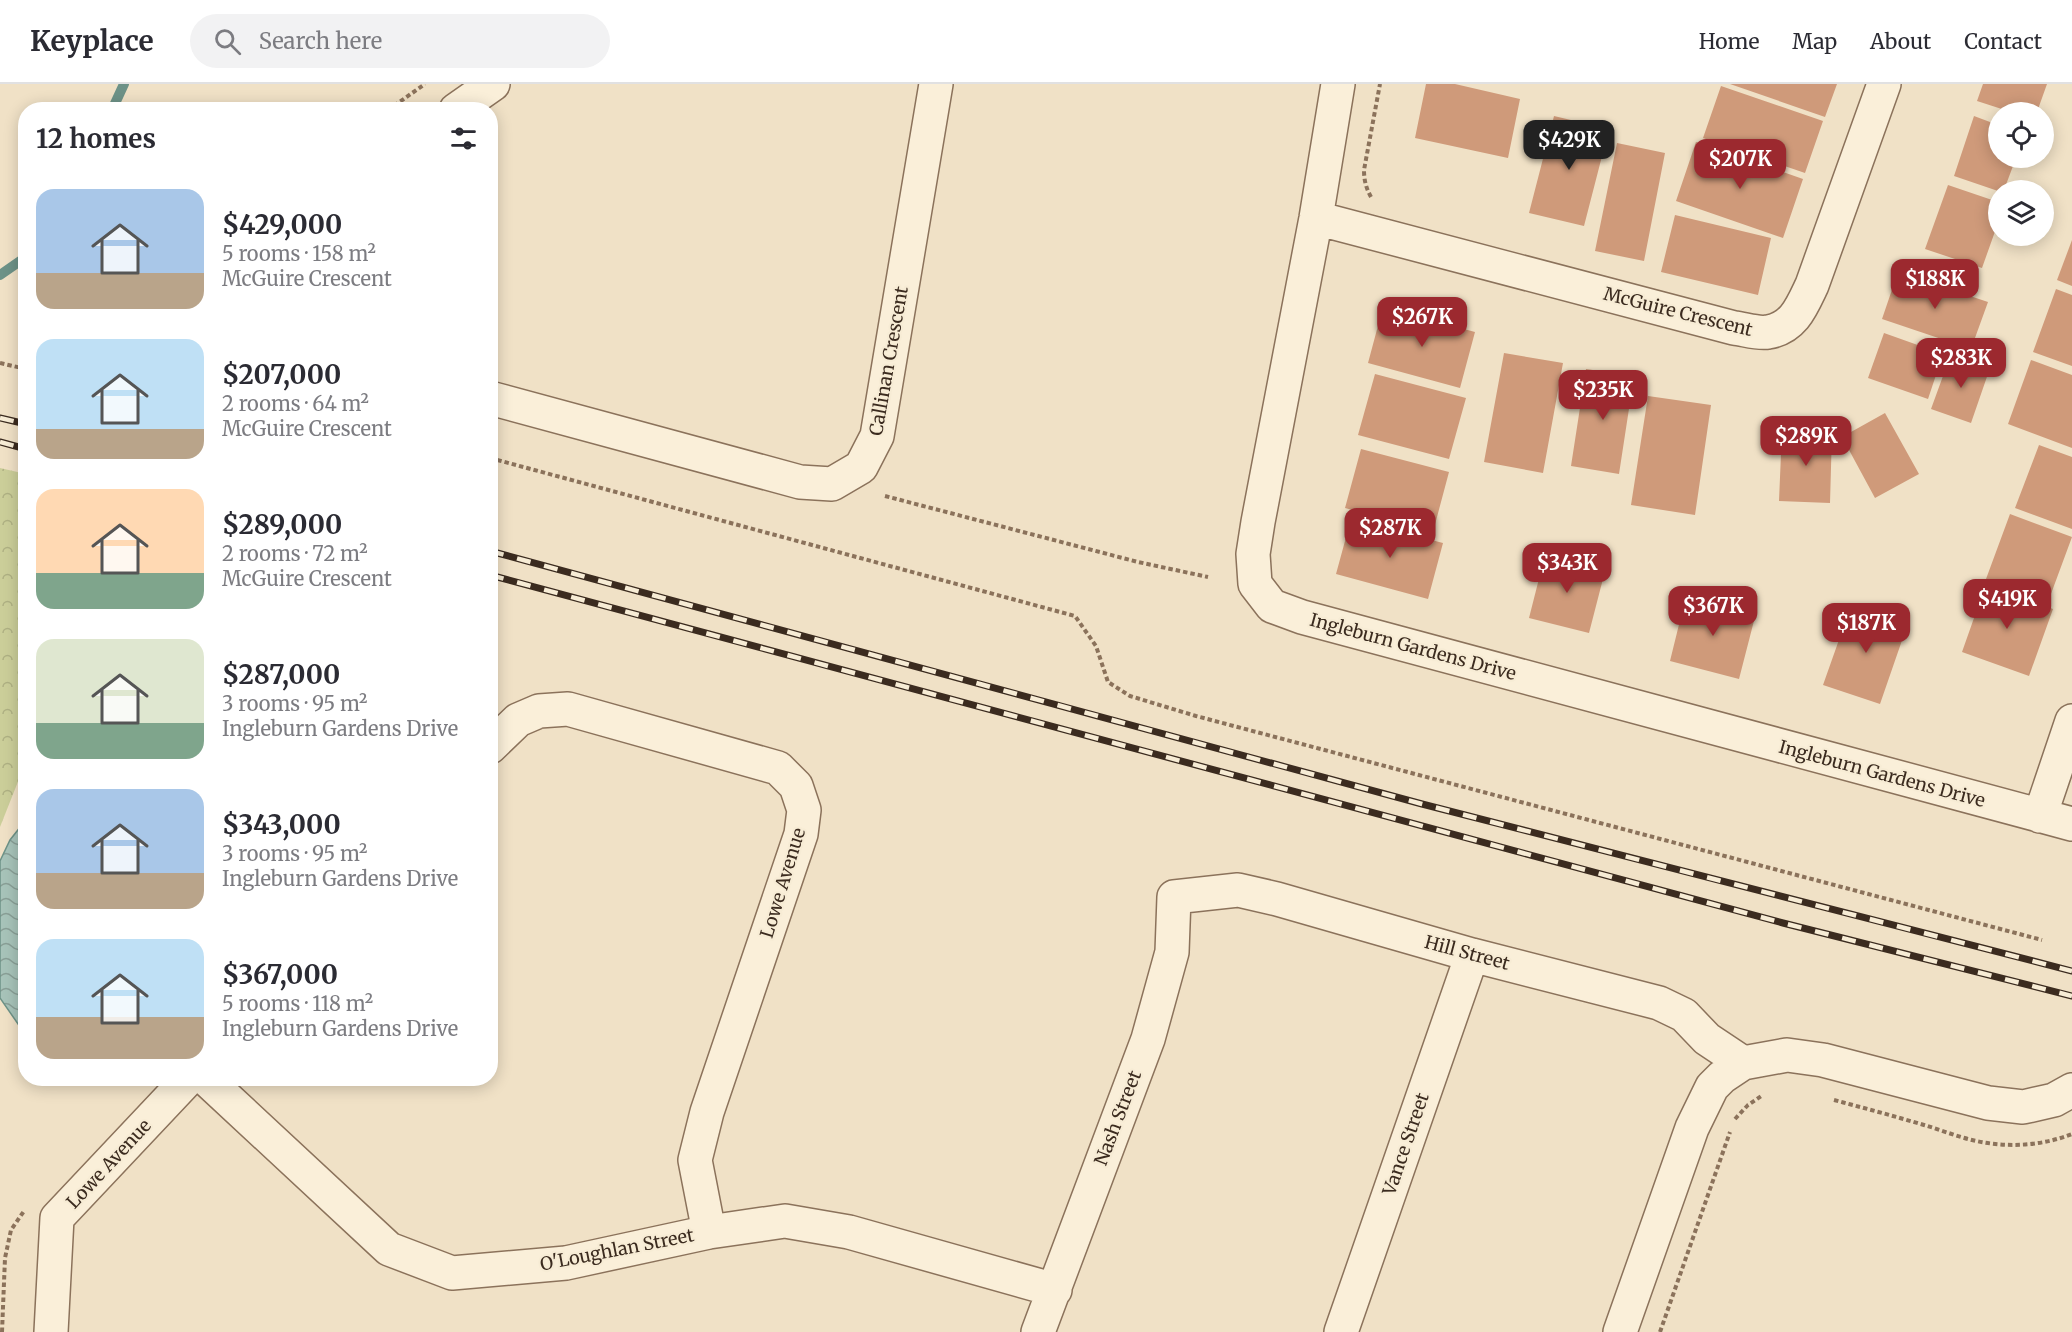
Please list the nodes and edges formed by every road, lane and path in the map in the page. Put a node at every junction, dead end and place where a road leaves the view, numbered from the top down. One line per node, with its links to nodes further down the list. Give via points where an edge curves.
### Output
1 (425, 84): 7 (path)
2 (493, 84): 8 (street)
3 (936, 84): 13 (street, Callinan Crescent, via 877,436 861,467 832,484 800,483)
4 (1338, 84): 10 (street, Ingleburn Gardens Drive)
5 (1380, 84): 9 (path, via 1364,170)
6 (1884, 84): 10 (street, McGuire Crescent, via 1800,312 1786,326 1766,333 1734,328)
7 (399, 102)
8 (467, 102)
9 (1372, 198)
10 (1316, 218): 19 (street, Ingleburn Gardens Drive, via 1254,554 1255,584 1272,606)
11 (0, 363): 12 (path)
12 (18, 367)
13 (498, 400)
14 (498, 460): 22 (path, via 1075,616 1096,646 1108,682 1130,696)
15 (885, 496): 16 (path)
16 (1208, 577)
17 (2072, 721): 19 (street)
18 (498, 739): 31 (street, Lowe Avenue, via 518,720 539,711 568,709 778,768 796,786 804,810 801,834 707,1112 695,1160)
19 (2040, 816): 20 (street, Ingleburn Gardens Drive)
20 (2072, 824)
21 (1174, 897): 23 (street, Hill Street, via 1238,890); 32 (street, Nash Street, via 1172,952 1148,1039)
22 (2042, 940)
23 (1472, 955): 24 (street, Hill Street, via 1659,1003 1684,1015 1707,1039); 35 (street, Vance Street)
24 (1743, 1063): 27 (street, via 1787,1055 1823,1060 1988,1103 2023,1107 2054,1100); 36 (street, via 1712,1087 1692,1128)
25 (181, 1086): 33 (street, Lowe Avenue, via 57,1218)
26 (214, 1086): 31 (street, O'Loughlan Street, via 389,1248 452,1273 566,1263)
27 (2072, 1090)
28 (1764, 1094): 37 (path, via 1748,1104 1734,1121)
29 (1833, 1100): 30 (path, via 1988,1143 2033,1144)
30 (2072, 1134)
31 (709, 1232): 32 (street, O'Loughlan Street, via 784,1221 849,1232)
32 (1055, 1290): 34 (street, Nash Street)
33 (51, 1332)
34 (1038, 1332)
35 (1341, 1332)
36 (1620, 1332)
37 (1660, 1332)

